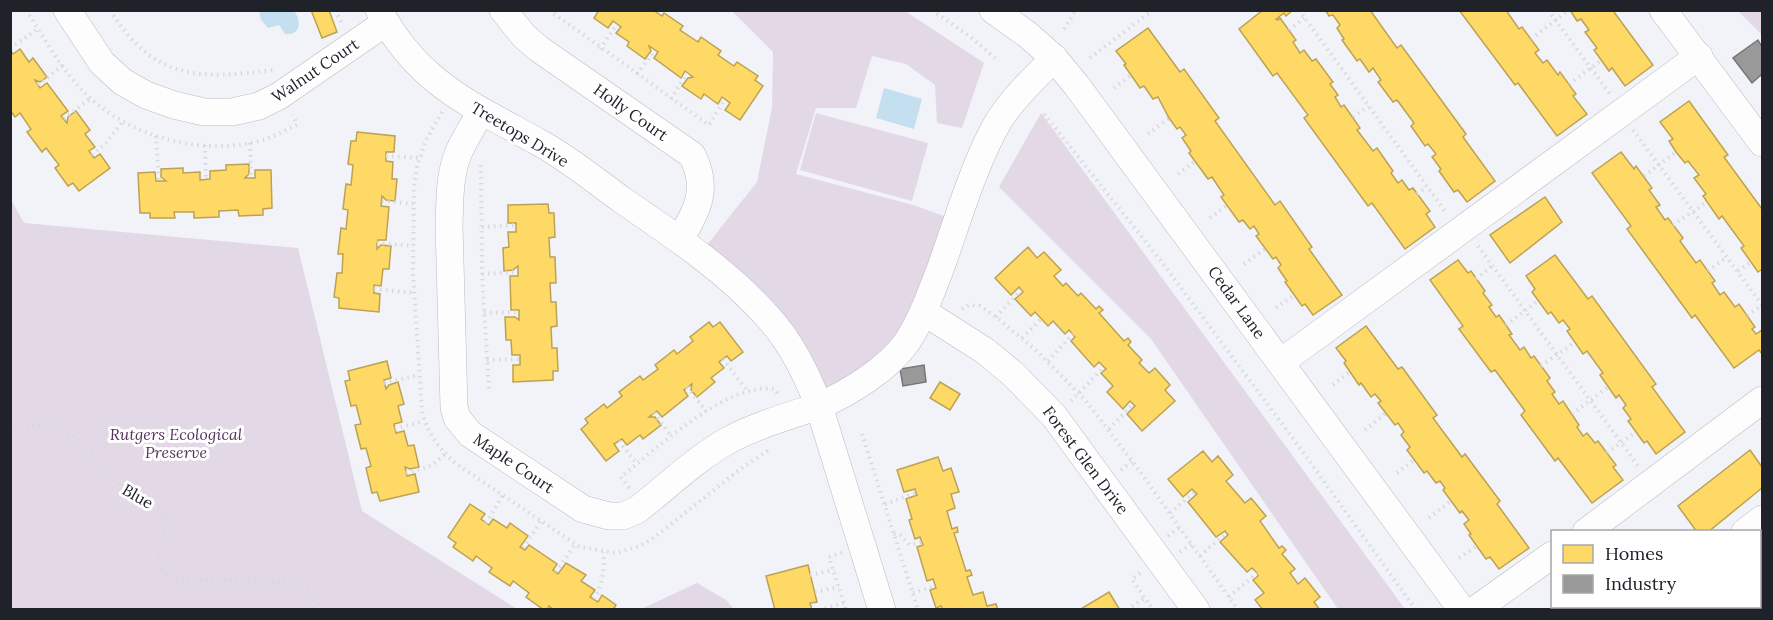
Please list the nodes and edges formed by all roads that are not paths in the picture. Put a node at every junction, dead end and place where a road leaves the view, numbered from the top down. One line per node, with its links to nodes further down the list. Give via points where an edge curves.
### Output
1 (67, 10): 5 (street, Walnut Court, via 102,63 123,82 164,102 204,111 232,112 259,106 285,93)
2 (503, 10): 10 (street, Holly Court, via 539,49 692,155 701,185 693,218)
3 (993, 10): 7 (street, Cedar Lane)
4 (1663, 10): 6 (street)
5 (382, 16): 8 (street, Treetops Drive, via 409,56 437,82)
6 (1699, 56): 9 (street); 12 (street)
7 (1054, 58): 11 (street, via 1008,105 993,130); 12 (street, Cedar Lane)
8 (481, 112): 10 (street, Treetops Drive, via 542,144); 14 (street, Maple Court, via 459,153 450,195 454,392 457,418 470,434 583,509 623,516 729,440)
9 (1762, 143)
10 (680, 240): 14 (street, Treetops Drive, via 768,316 806,372)
11 (924, 312): 14 (street, via 906,344 883,365 840,397); 20 (street, Forest Glen Drive, via 985,351 1054,416)
12 (1281, 362): 21 (street, Cedar Lane)
13 (1762, 400): 16 (street)
14 (819, 406): 19 (street)
15 (1762, 519): 17 (street)
16 (1587, 530)
17 (1746, 530)
18 (1551, 556): 22 (street)
19 (882, 609)
20 (1196, 609)
21 (1462, 609)
22 (1475, 609)

